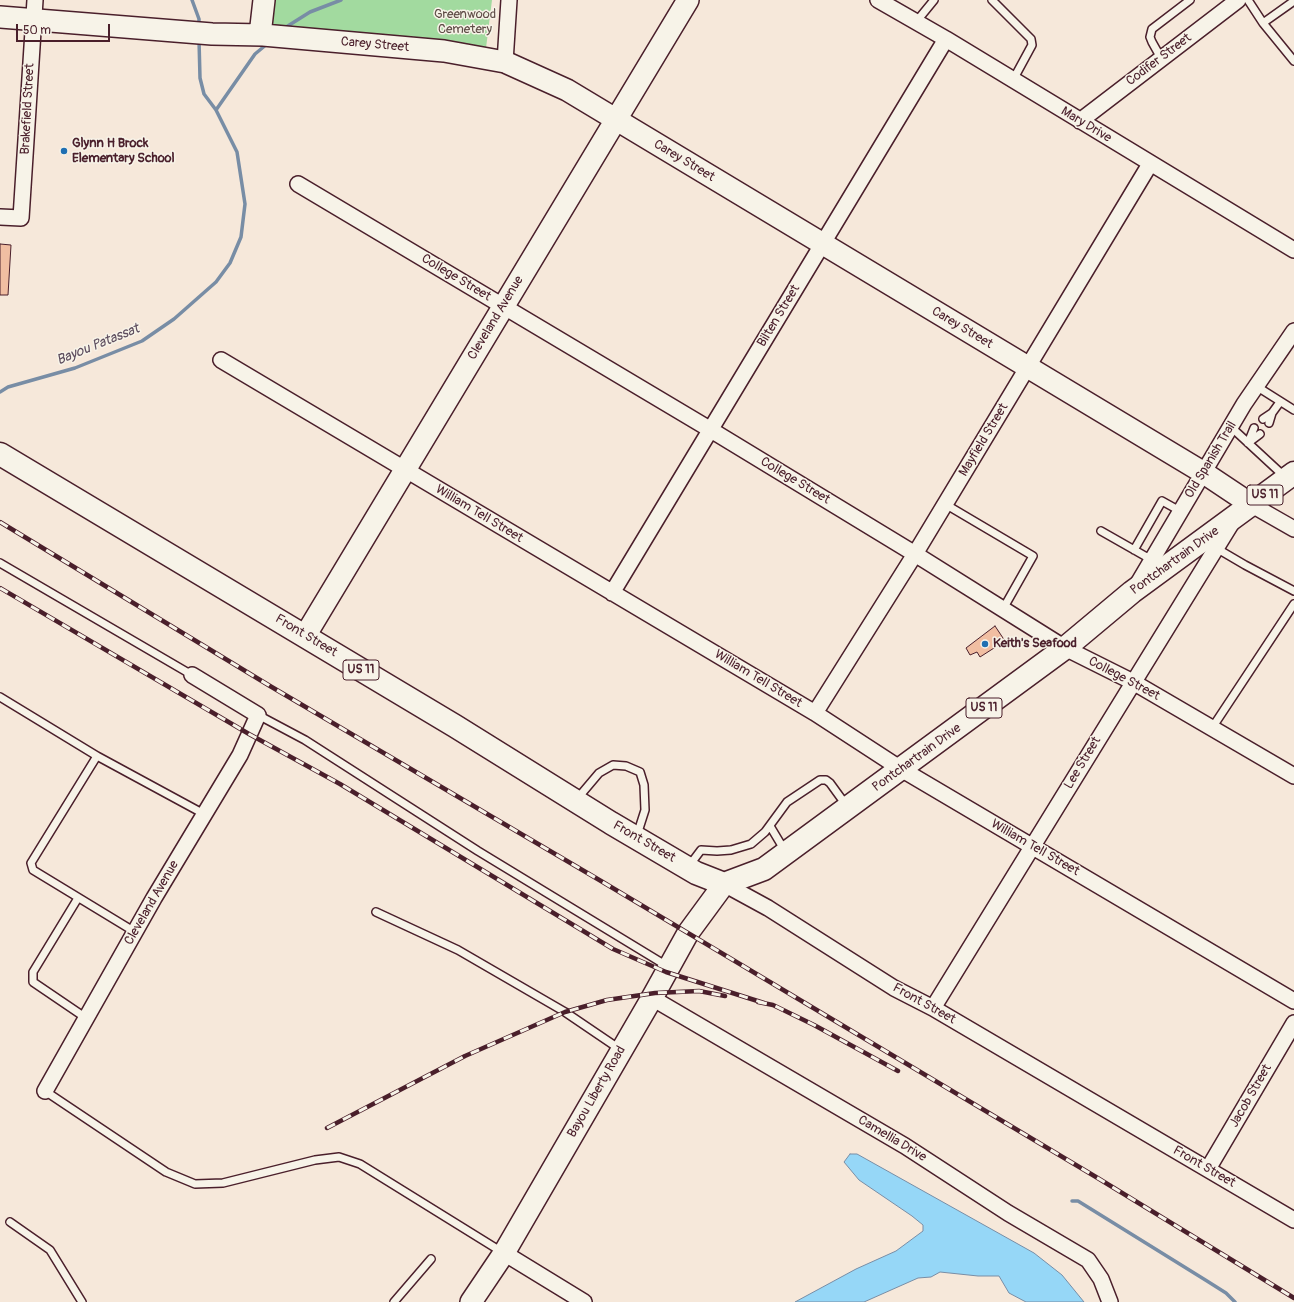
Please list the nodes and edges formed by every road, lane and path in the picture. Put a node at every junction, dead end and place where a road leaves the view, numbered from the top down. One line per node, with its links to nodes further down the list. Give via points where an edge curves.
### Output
1 (35, 0): 13 (street, Brakefield Street)
2 (264, 0): 16 (street)
3 (509, 0): 20 (street)
4 (688, 0): 22 (street, Cleveland Avenue)
5 (878, 0): 14 (street, Mary Drive)
6 (934, 0): 14 (lane)
7 (992, 0): 21 (lane, via 1032,45)
8 (1190, 0): 18 (lane, via 1152,29 1150,37)
9 (1238, 0): 18 (street, Codifer Street)
10 (1248, 0): 15 (lane)
11 (1294, 1): 15 (lane)
12 (0, 17): 13 (street, Carey Street)
13 (33, 20): 16 (street, Carey Street, via 212,34); 26 (street, Brakefield Street, via 21,218)
14 (916, 22): 17 (street, Mary Drive)
15 (1263, 23): 19 (lane)
16 (261, 35): 20 (street, Carey Street, via 444,51)
17 (946, 39): 21 (street, Mary Drive); 27 (street, Bilten Street)
18 (1161, 58): 23 (street, Codifer Street)
19 (1294, 61)
20 (505, 62): 22 (street, Carey Street, via 567,90)
21 (1012, 80): 23 (street, Mary Drive)
22 (614, 119): 27 (street, Carey Street); 29 (street, Cleveland Avenue)
23 (1080, 121): 24 (street, Mary Drive)
24 (1150, 164): 28 (street, Mary Drive); 32 (street, Mayfield Street)
25 (298, 184): 29 (street, College Street)
26 (0, 217)
27 (821, 244): 32 (street, Carey Street); 38 (street, Bilten Street)
28 (1294, 250)
29 (503, 306): 38 (street, College Street); 42 (street, Cleveland Avenue)
30 (1292, 337): 33 (street, Old Spanish Trail)
31 (221, 360): 42 (street, William Tell Street)
32 (1028, 368): 43 (street, Carey Street); 45 (street, Mayfield Street)
33 (1256, 386): 34 (lane); 37 (street, Old Spanish Trail)
34 (1280, 402): 35 (lane); 36 (lane)
35 (1294, 410)
36 (1266, 421)
37 (1230, 427): 40 (lane); 43 (street, Old Spanish Trail)
38 (711, 430): 53 (street, College Street); 57 (street, Bilten Street)
39 (1257, 431): 40 (lane)
40 (1248, 443): 44 (lane)
41 (0, 454): 61 (main road, Front Street / US 11)
42 (404, 470): 57 (street, William Tell Street); 61 (street, Cleveland Avenue)
43 (1204, 473): 46 (street, Carey Street); 47 (street, Old Spanish Trail)
44 (1290, 475): 46 (main road, Pontchartrain Drive / US 11)
45 (945, 504): 53 (street, Mayfield Street); 60 (lane, via 1033,556)
46 (1252, 505): 48 (main road, Pontchartrain Drive / US 11); 49 (street, Carey Street)
47 (1180, 511): 52 (lane, via 1162,501); 54 (street, Old Spanish Trail)
48 (1235, 517): 51 (street, Lee Street); 58 (main road, Pontchartrain Drive / US 11)
49 (1294, 529)
50 (1101, 531): 52 (lane)
51 (1216, 548): 56 (lane); 64 (street, Lee Street)
52 (1134, 550): 54 (lane)
53 (915, 554): 60 (street, College Street); 66 (street, Mayfield Street)
54 (1152, 560): 58 (street, Old Spanish Trail)
55 (0, 563): 63 (lane)
56 (1294, 591)
57 (612, 592): 66 (street, William Tell Street)
58 (1132, 592): 62 (main road, Pontchartrain Drive / US 11)
59 (1294, 604): 68 (lane)
60 (1003, 609): 62 (street, College Street)
61 (305, 636): 72 (main road, Front Street / US 11)
62 (1065, 648): 64 (street, College Street); 70 (main road, Pontchartrain Drive / US 11)
63 (192, 675): 67 (street)
64 (1133, 682): 68 (street, College Street); 77 (street, Lee Street)
65 (0, 697): 69 (lane)
66 (815, 713): 70 (street, William Tell Street)
67 (258, 714): 74 (street, Cleveland Avenue, via 240,755); 84 (lane, via 305,740 478,851)
68 (1212, 728): 71 (street, College Street)
69 (97, 756): 74 (lane); 81 (lane, via 31,863 33,870)
70 (901, 769): 73 (main road, Pontchartrain Drive / US 11); 77 (street, William Tell Street)
71 (1294, 776)
72 (575, 801): 76 (main road, Front Street / US 11); 76 (lane, via 599,773 613,765 626,766 640,772 644,785 645,810)
73 (848, 808): 75 (lane, via 826,780 820,780 787,802); 78 (main road, Pontchartrain Drive / US 11)
74 (204, 814): 83 (street, Cleveland Avenue)
75 (770, 826): 78 (lane); 79 (lane, via 751,844 742,848 699,850)
76 (636, 838): 79 (main road, Front Street / US 11)
77 (1032, 846): 86 (street, William Tell Street); 87 (street, Lee Street)
78 (786, 853): 80 (main road, Pontchartrain Drive / US 11, via 764,870)
79 (688, 868): 80 (main road, Front Street / US 11)
80 (724, 884): 84 (street, Bayou Liberty Road, via 688,933); 87 (street, Front Street, via 768,908 894,988)
81 (78, 898): 83 (lane); 88 (lane, via 33,972 33,982)
82 (376, 912): 90 (lane, via 458,950 565,1012)
83 (135, 932): 88 (street, Cleveland Avenue)
84 (670, 967): 85 (street, Bayou Liberty Road)
85 (652, 998): 90 (street, Bayou Liberty Road); 101 (street, Camellia Drive, via 905,1146 1008,1213 1088,1260 1101,1279)
86 (1294, 1000)
87 (933, 1008): 92 (street, Front Street)
88 (86, 1018): 91 (street, Cleveland Avenue)
89 (1294, 1023): 92 (street, Jacob Street)
90 (621, 1050): 95 (street, Bayou Liberty Road)
91 (45, 1091): 95 (lane, via 166,1172 195,1184 223,1183 315,1160 339,1157 360,1164)
92 (1208, 1169): 93 (street, Front Street)
93 (1294, 1220)
94 (10, 1222): 97 (lane, via 50,1250)
95 (504, 1253): 99 (street, Bayou Liberty Road); 100 (street)
96 (431, 1259): 98 (lane)
97 (82, 1302)
98 (394, 1302)
99 (472, 1302)
100 (584, 1302)
101 (1110, 1302)

